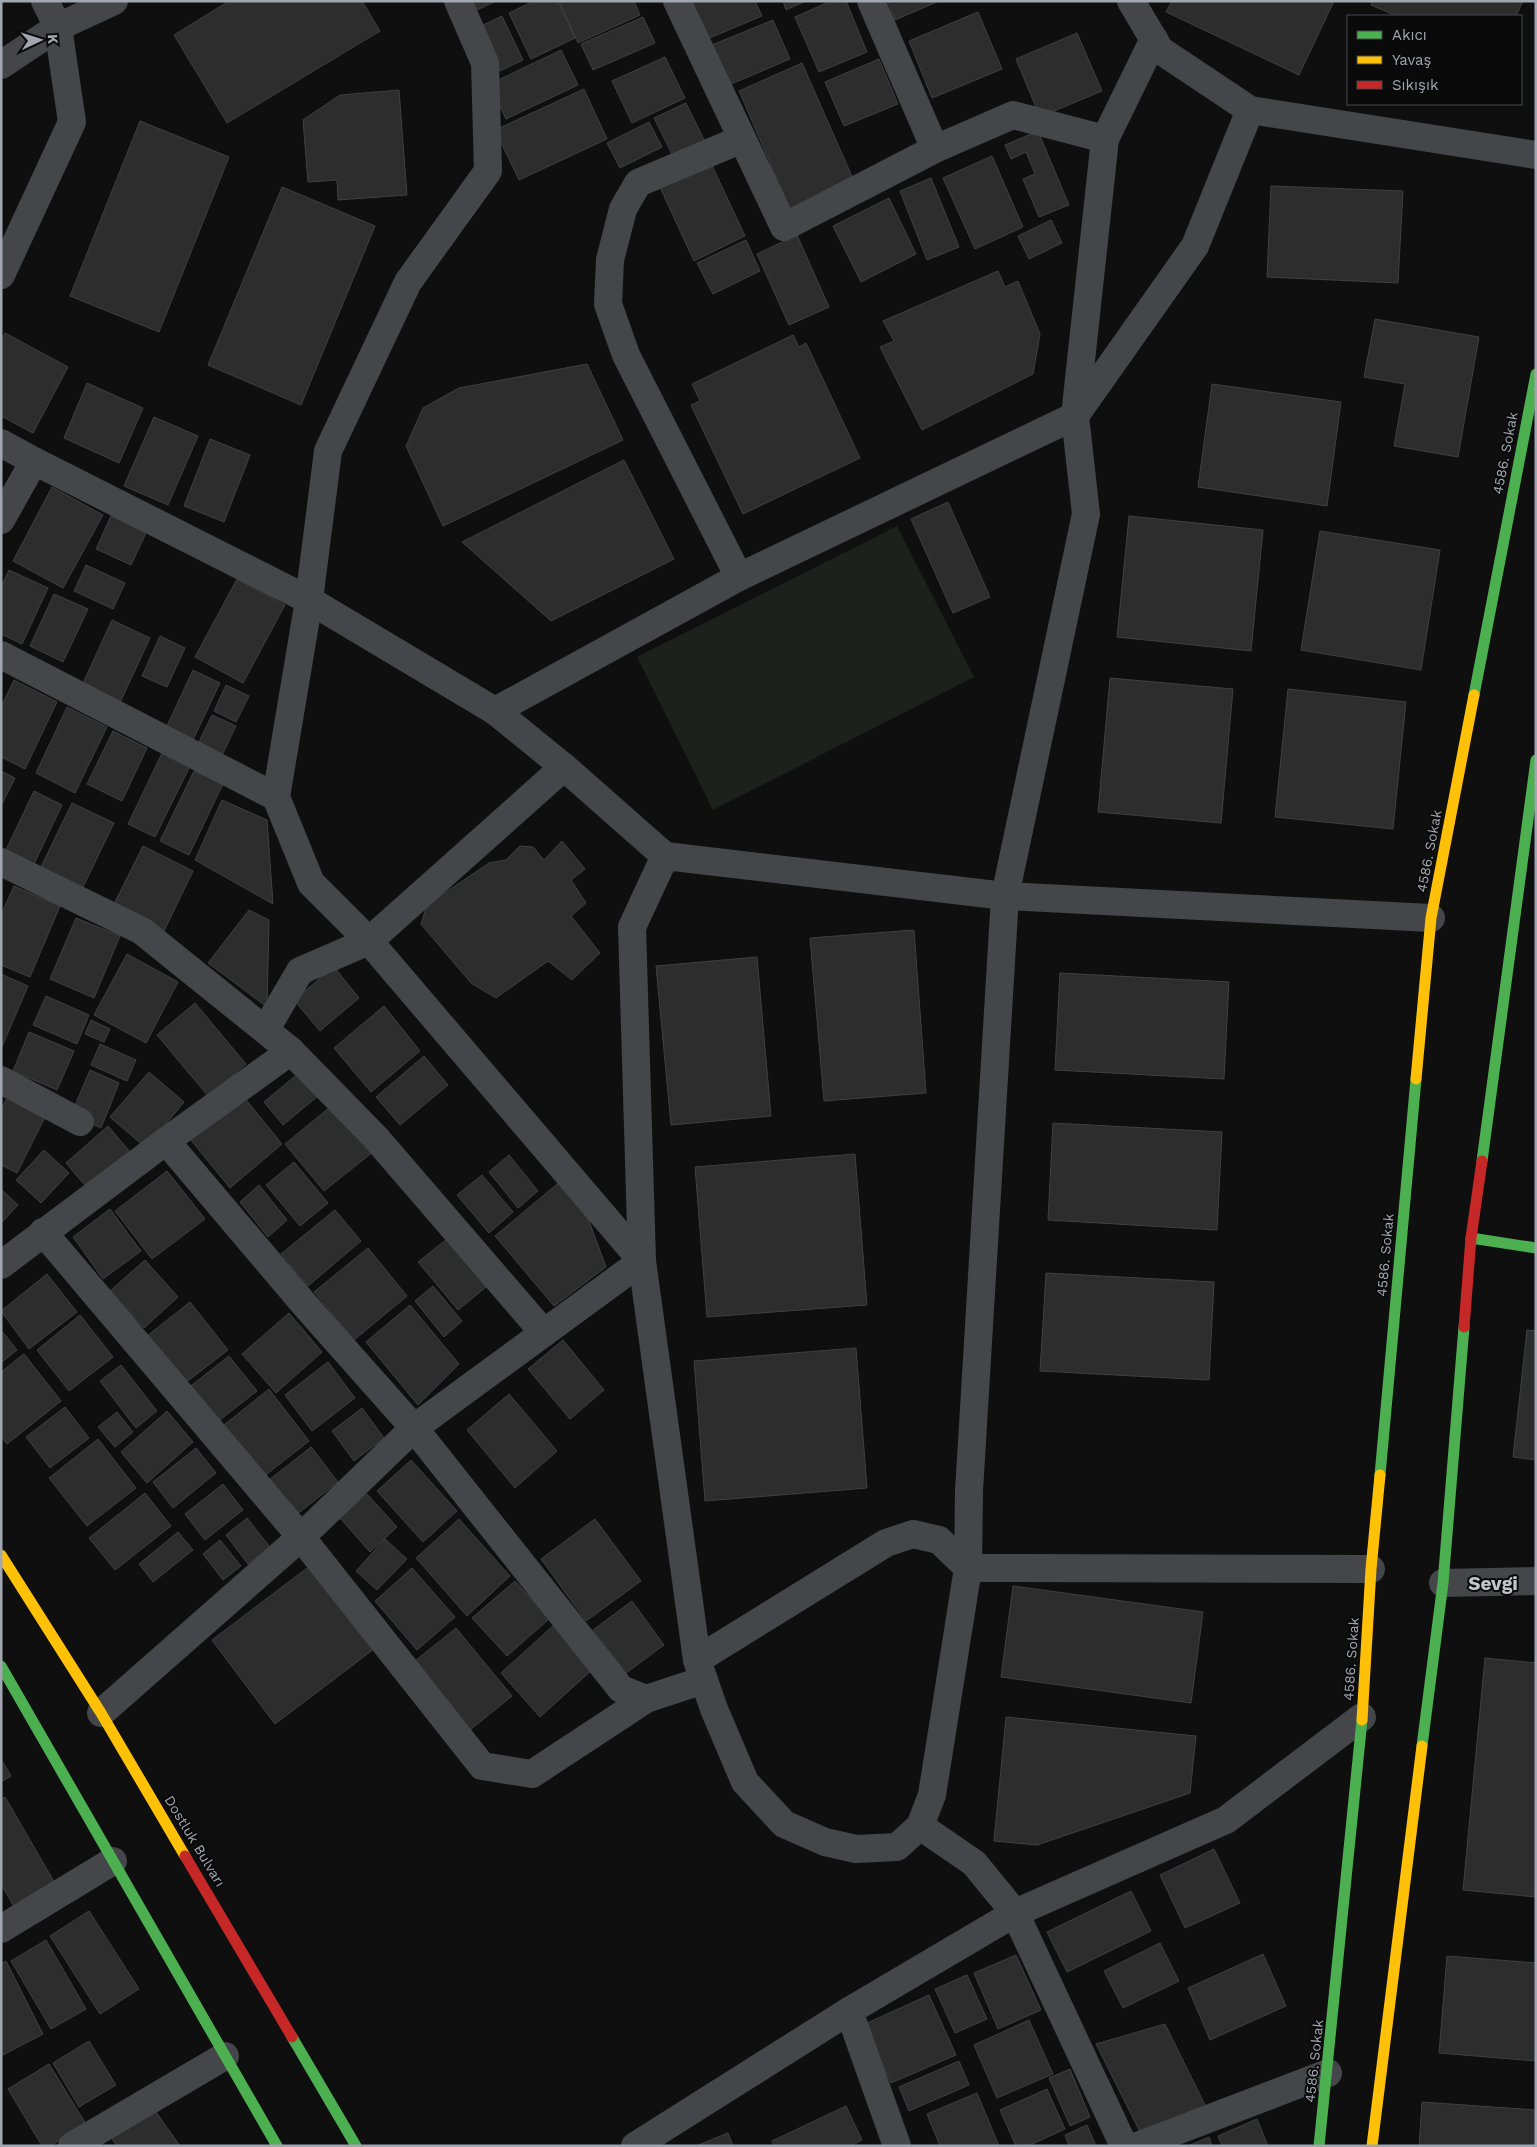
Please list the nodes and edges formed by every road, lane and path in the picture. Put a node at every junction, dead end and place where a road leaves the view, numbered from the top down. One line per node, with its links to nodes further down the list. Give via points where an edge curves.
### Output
1 (46, 1): 7 (street)
2 (114, 1): 7 (street)
3 (458, 1): 22 (street, via 485,64 488,171 408,282 328,451)
4 (677, 1): 11 (street)
5 (871, 1): 13 (street)
6 (1131, 1): 8 (street)
7 (58, 26): 9 (street); 15 (street, via 72,122)
8 (1154, 40): 10 (street, via 1160,50); 12 (street)
9 (1, 65)
10 (1250, 110): 14 (street); 17 (street, via 1195,246)
11 (742, 139): 13 (street, via 784,227); 21 (street, via 638,183 623,209 610,260 608,304 626,355)
12 (1105, 139): 13 (street, via 1012,115); 17 (street)
13 (935, 149)
14 (1536, 155)
15 (1, 275)
16 (1536, 374): 31 (main road, 4586. Sokak)
17 (1075, 416): 21 (street); 30 (street, via 1086,514)
18 (1, 443): 19 (street)
19 (34, 462): 20 (street); 22 (street)
20 (1, 520)
21 (739, 577): 24 (street)
22 (309, 600): 24 (street); 27 (street)
23 (1, 655): 27 (street)
24 (495, 711): 26 (street)
25 (1536, 760): 39 (main road)
26 (564, 767): 28 (street); 32 (street)
27 (276, 797): 32 (street, via 311,883)
28 (665, 856): 30 (street); 41 (street, via 632,927)
29 (1, 862): 33 (street, via 142,931)
30 (1005, 896): 31 (street); 47 (street, via 970,1481)
31 (1431, 918): 48 (main road, 4586. Sokak)
32 (369, 941): 33 (street, via 300,972); 41 (street)
33 (266, 1029): 34 (street)
34 (292, 1051): 37 (street); 43 (street, via 376,1138)
35 (1, 1080): 36 (street)
36 (80, 1122)
37 (166, 1141): 38 (street); 44 (street)
38 (43, 1232): 42 (street); 45 (street)
39 (1470, 1238): 40 (main road); 50 (main road)
40 (1536, 1248)
41 (642, 1261): 43 (street); 51 (street)
42 (1, 1265)
43 (544, 1333): 44 (street)
44 (414, 1428): 45 (street); 53 (street, via 622,1689)
45 (301, 1537): 53 (street, via 482,1766 532,1774); 54 (street)
46 (1, 1555): 54 (main road, Dostluk Bulvarı)
47 (968, 1568): 48 (street); 51 (street, via 939,1540 912,1534 886,1543); 56 (street, via 932,1795)
48 (1371, 1570): 55 (main road, 4586. Sokak)
49 (1536, 1581): 50 (street)
50 (1443, 1583): 71 (main road)
51 (700, 1670): 53 (street); 56 (street, via 745,1782 784,1824 825,1842 856,1849 897,1847)
52 (4, 1675): 57 (main road)
53 (646, 1699)
54 (101, 1713): 66 (main road, Dostluk Bulvarı)
55 (1362, 1717): 58 (street, via 1226,1820); 62 (main road, 4586. Sokak)
56 (920, 1826): 58 (street, via 974,1863)
57 (113, 1861): 59 (street); 61 (main road)
58 (1015, 1913): 60 (street); 68 (street)
59 (1, 1929)
60 (848, 2011): 63 (street); 67 (street)
61 (225, 2056): 64 (street); 65 (main road)
62 (1328, 2073): 69 (street); 70 (main road, 4586. Sokak)
63 (636, 2145)
64 (72, 2146)
65 (277, 2146)
66 (356, 2146)
67 (897, 2146)
68 (1124, 2146)
69 (1137, 2146)
70 (1319, 2146)
71 (1372, 2146)

